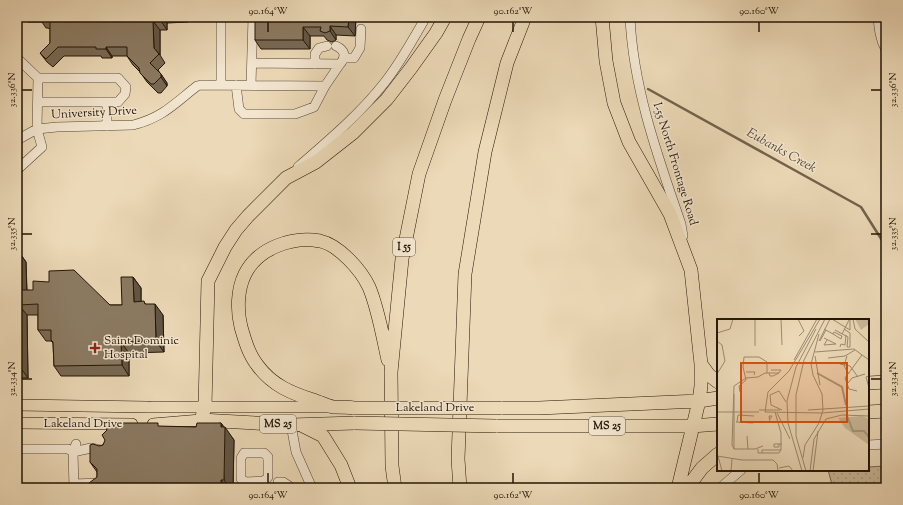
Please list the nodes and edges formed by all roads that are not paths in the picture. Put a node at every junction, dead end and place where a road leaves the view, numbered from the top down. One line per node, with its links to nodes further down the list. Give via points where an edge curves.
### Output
1 (221, 17): 21 (street)
2 (253, 17): 18 (street)
3 (426, 17): 31 (street, via 385,82 346,126)
4 (445, 17): 31 (highway, via 387,99 353,133 316,162)
5 (479, 17): 34 (highway, I 55, via 445,100 419,174 402,259)
6 (525, 17): 63 (highway, via 507,63 485,152 465,274 458,459)
7 (602, 17): 32 (highway, via 606,61 614,103 629,142 670,214)
8 (630, 17): 32 (street, I-55 North Frontage Road, via 637,71 652,139 681,224)
9 (878, 17): 15 (street, via 878,30)
10 (882, 17): 11 (street)
11 (886, 18)
12 (361, 30): 17 (street, via 360,48 354,58)
13 (327, 46): 19 (street, via 319,48 315,54)
14 (336, 46): 17 (street, via 344,52)
15 (886, 50)
16 (17, 56): 20 (street)
17 (342, 61): 19 (street); 24 (street)
18 (252, 63): 19 (street); 23 (street)
19 (315, 64)
20 (38, 78): 25 (street); 26 (street, via 118,78 126,87 125,94 118,102)
21 (221, 85): 22 (street, University Drive); 27 (street, University Drive, via 196,86 166,112 144,122)
22 (236, 85): 23 (street, University Drive); 24 (street, via 239,109 244,114 276,115 295,114 314,107)
23 (251, 85): 24 (street, University Drive)
24 (325, 86)
25 (38, 102): 26 (street); 28 (street)
26 (107, 102): 27 (street)
27 (107, 126): 28 (street, University Drive)
28 (38, 129): 29 (street, University Drive); 30 (street, via 42,147)
29 (17, 140)
30 (17, 170)
31 (286, 178): 44 (highway, via 236,230 208,281)
32 (691, 270): 33 (highway)
33 (701, 364): 35 (highway); 39 (highway)
34 (391, 372): 41 (highway, via 369,287 356,266 339,251 320,241 300,240 275,245 258,256 245,274 238,293 240,321 246,344 257,366 272,381 289,392); 62 (highway, I 55, via 392,466)
35 (717, 381)
36 (869, 382): 37 (highway)
37 (886, 382)
38 (717, 398): 39 (highway, Lakeland Drive / MS 25)
39 (699, 401): 41 (highway, Lakeland Drive / MS 25, bridge, via 539,408); 48 (highway)
40 (17, 405): 44 (main road, Lakeland Drive, via 149,407)
41 (332, 406): 44 (main road, Lakeland Drive)
42 (886, 411): 43 (highway)
43 (869, 412)
44 (203, 413): 45 (main road, Lakeland Drive, via 150,424); 46 (highway, Lakeland Drive / MS 25)
45 (17, 423)
46 (295, 424): 48 (highway, Lakeland Drive / MS 25, bridge); 60 (street, via 296,452); 61 (highway, via 323,436)
47 (717, 424): 48 (highway, Lakeland Drive / MS 25)
48 (692, 426): 64 (highway)
49 (886, 444): 50 (street)
50 (869, 445)
51 (75, 448): 52 (street); 53 (street, via 98,448); 58 (street)
52 (17, 449)
53 (108, 453)
54 (717, 455): 65 (highway, via 702,468)
55 (740, 471): 66 (street)
56 (278, 482): 59 (street)
57 (99, 484): 58 (street)
58 (74, 486)
59 (290, 488)
60 (312, 488)
61 (350, 488)
62 (395, 488)
63 (460, 488)
64 (678, 488)
65 (687, 488)
66 (720, 488)

